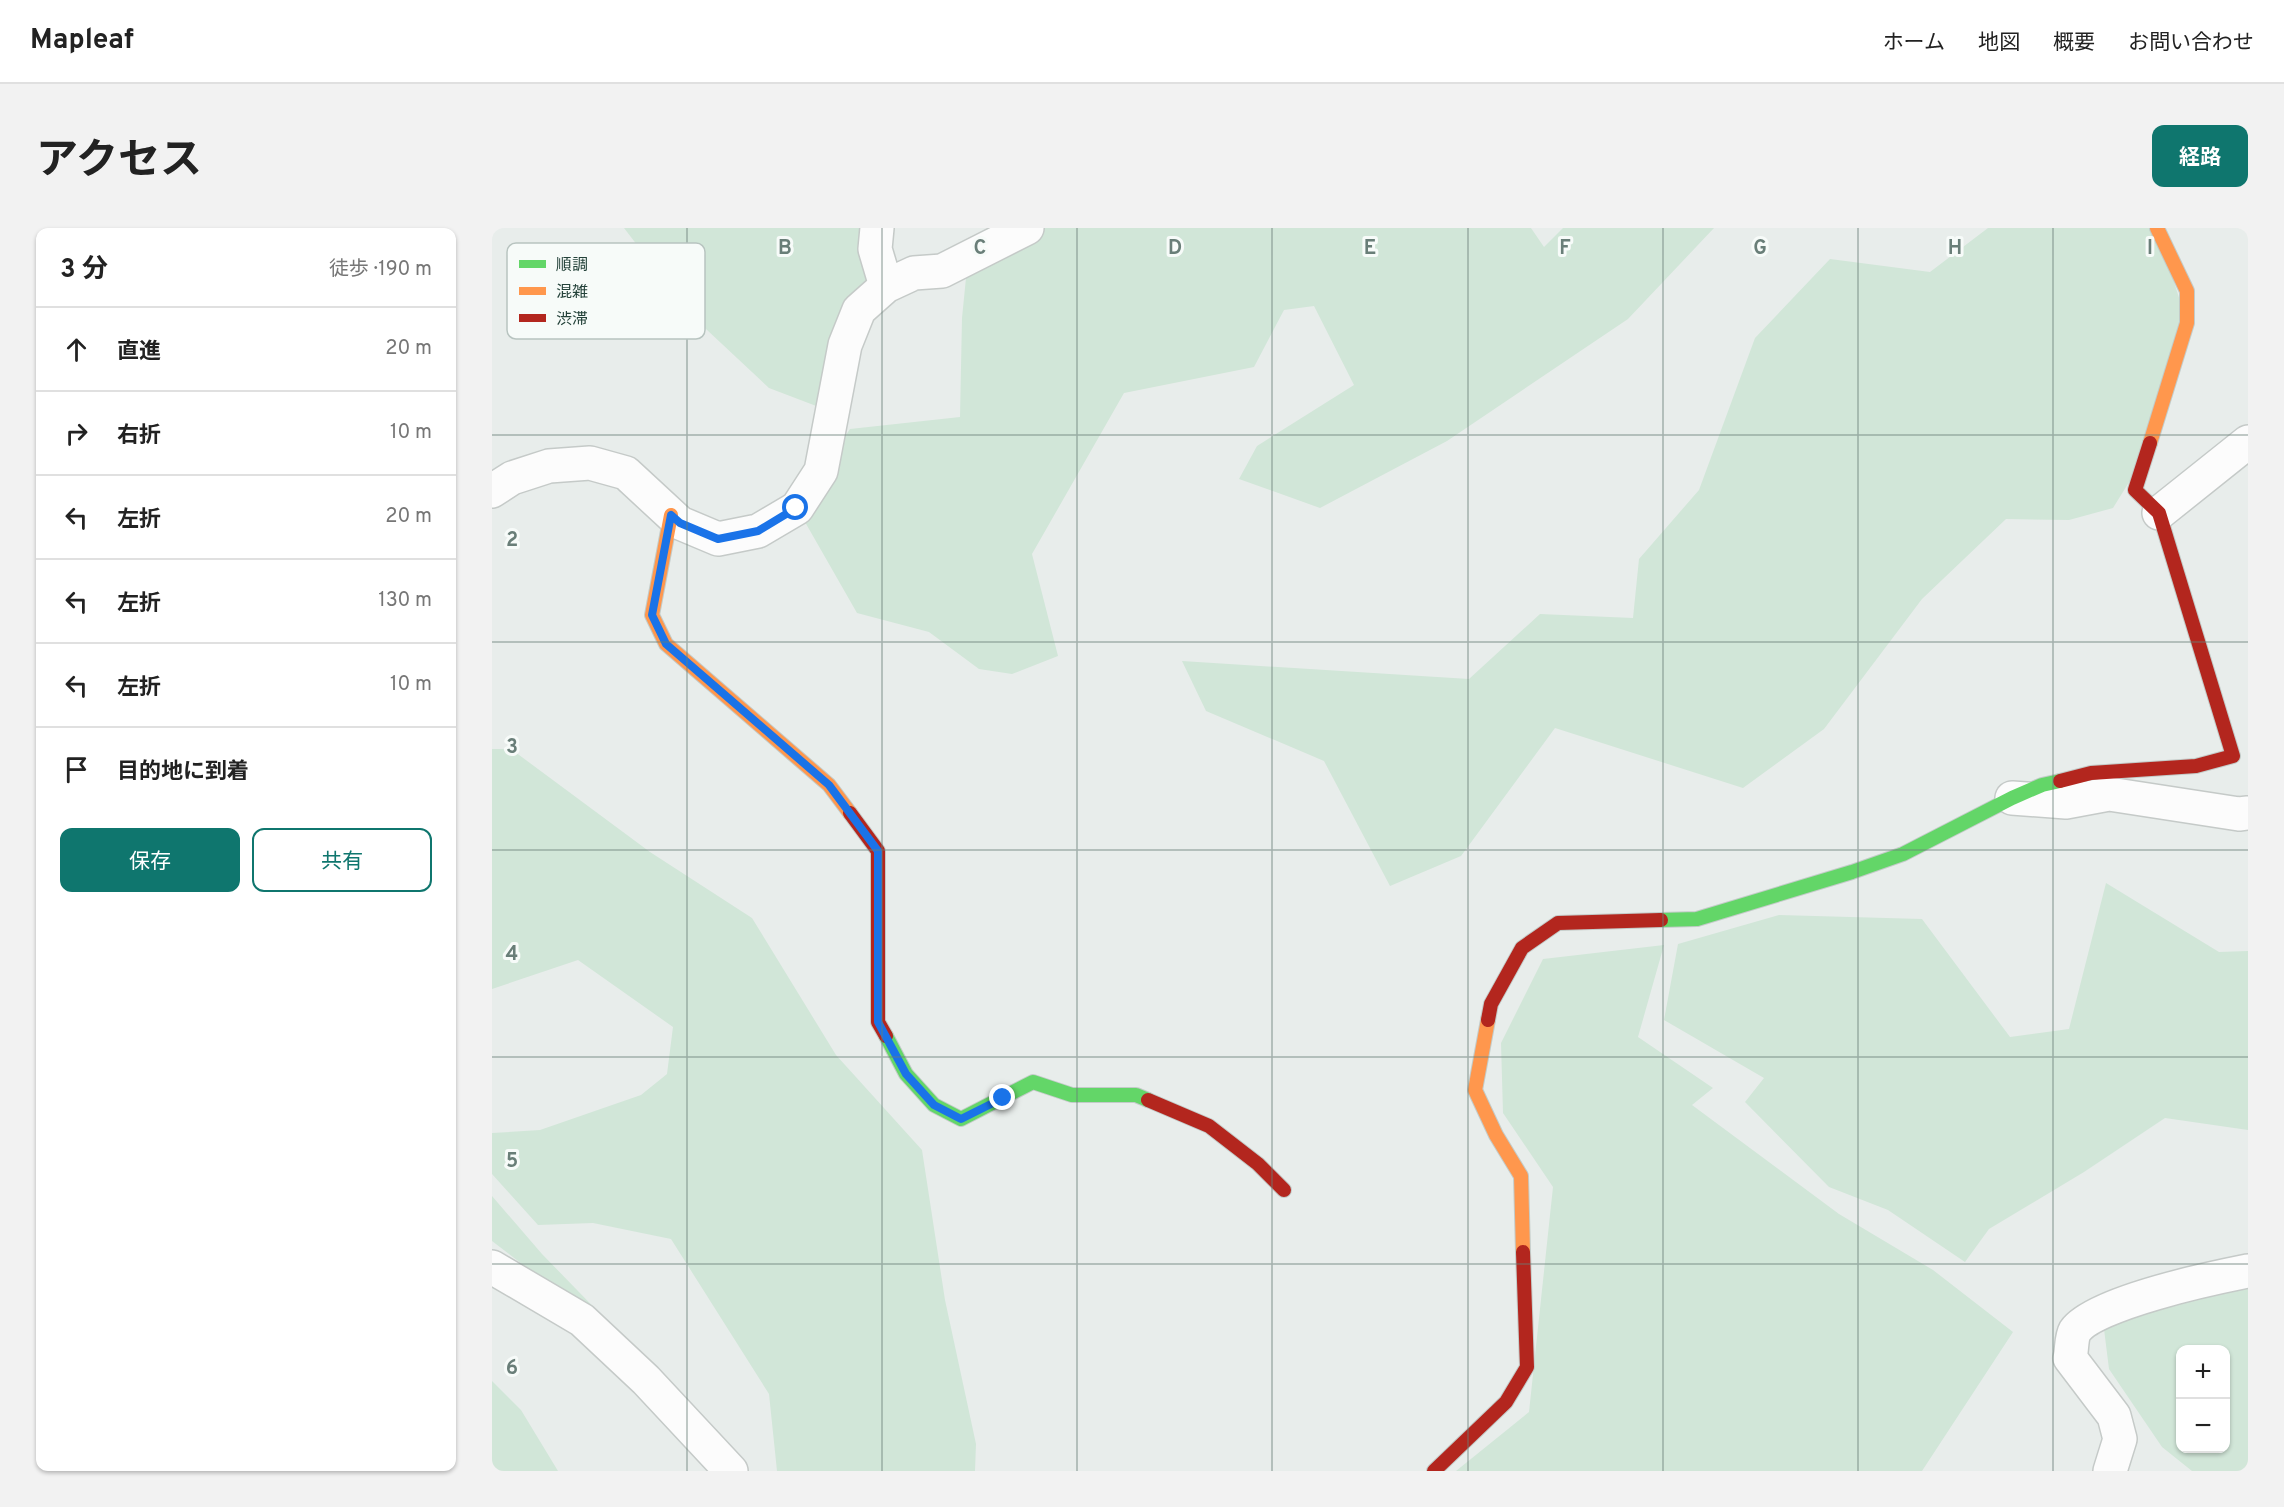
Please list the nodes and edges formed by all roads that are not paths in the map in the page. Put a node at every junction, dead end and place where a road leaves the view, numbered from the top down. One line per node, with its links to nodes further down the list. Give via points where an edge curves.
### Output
1 (877, 228): 4 (street, via 875,249)
2 (1027, 228): 4 (street, via 942,271 914,273)
3 (2157, 228): 7 (street, via 2187,291 2187,322 2135,490)
4 (886, 285): 8 (street, via 859,310 845,345 821,471 796,508 758,531 718,539 680,523)
5 (2248, 442): 7 (street)
6 (492, 491): 8 (street, via 513,478 549,466 590,463 626,473)
7 (2159, 513): 9 (street, via 2233,756 2196,766 2091,773 2042,785)
8 (671, 515): 11 (street, via 652,615 666,644 829,785 878,851 878,1022 906,1074 934,1105 961,1119 1033,1082 1072,1095 1136,1095 1209,1126)
9 (2012, 798): 10 (street, via 2066,802 2109,794); 15 (street, via 1904,854 1841,876 1696,918 1557,922 1522,948 1491,1004 1475,1090 1521,1176 1527,1367 1506,1402)
10 (2248, 813)
11 (1284, 1190)
12 (492, 1267): 14 (street, via 582,1320 646,1380)
13 (2248, 1271): 16 (street, via 2206,1279 2093,1315 2075,1332 2070,1359 2114,1416 2120,1438)
14 (732, 1471)
15 (1434, 1471)
16 (2110, 1471)

